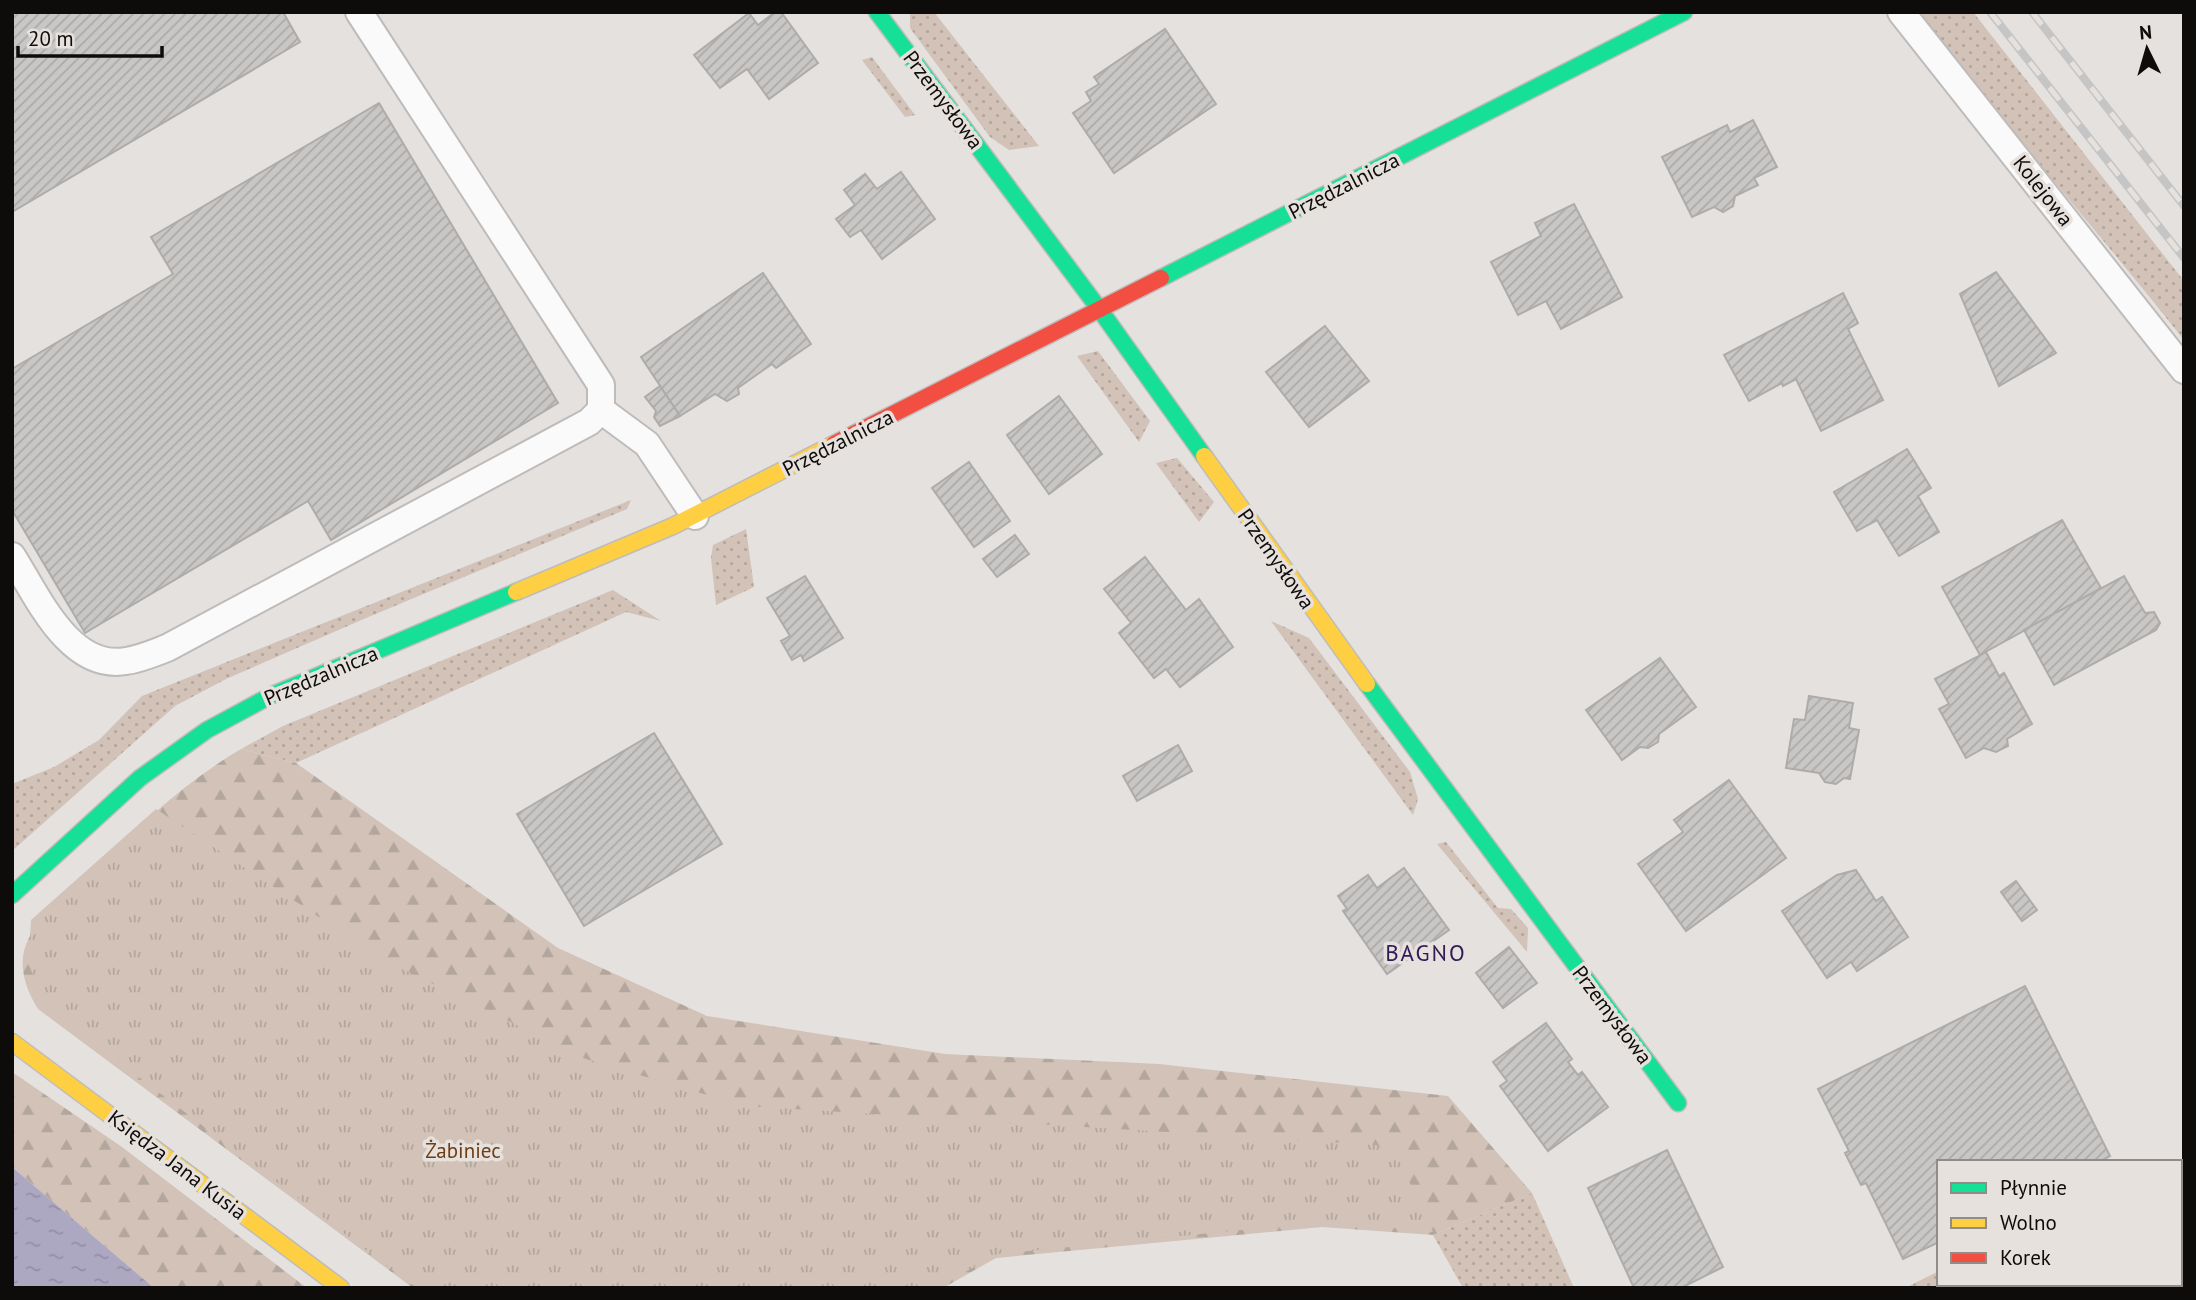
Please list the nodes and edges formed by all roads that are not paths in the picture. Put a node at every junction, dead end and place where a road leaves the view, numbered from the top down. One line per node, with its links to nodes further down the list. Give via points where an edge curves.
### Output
1 (359, 12): 7 (lane, via 601,385)
2 (877, 12): 5 (street, Przemysłowa)
3 (1684, 12): 5 (street, Przędzalnicza)
4 (1901, 12): 6 (lane, Kolejowa)
5 (1100, 310): 8 (street, Przędzalnicza); 12 (street, Przemysłowa, via 1293,584)
6 (2184, 370)
7 (601, 410): 8 (lane, via 647,444); 9 (lane, via 589,422 167,648 124,662 83,653 54,622)
8 (695, 516): 10 (street, Przędzalnicza, via 270,696 226,719 130,787)
9 (12, 556)
10 (12, 895)
11 (12, 1042): 13 (street, Księdza Jana Kusia)
12 (1678, 1103)
13 (341, 1288)

